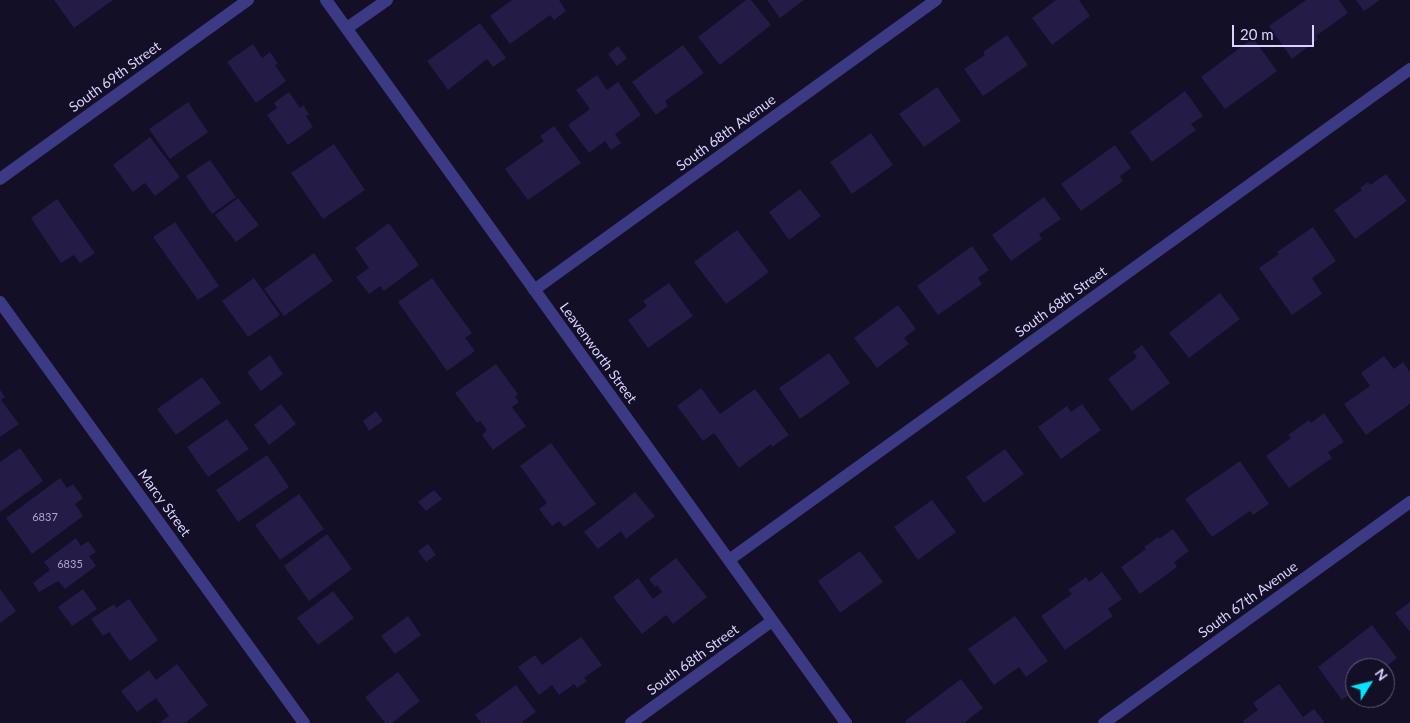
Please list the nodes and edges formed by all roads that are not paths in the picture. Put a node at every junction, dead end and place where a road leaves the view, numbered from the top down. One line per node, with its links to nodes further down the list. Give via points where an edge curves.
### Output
1 (248, 0): 7 (street, South 69th Street)
2 (326, 0): 5 (street, Leavenworth Street)
3 (387, 0): 5 (street)
4 (936, 0): 8 (street, South 68th Avenue)
5 (347, 28): 8 (street, Leavenworth Street)
6 (1410, 69): 11 (street, South 68th Street)
7 (0, 179)
8 (534, 290): 11 (street, Leavenworth Street)
9 (0, 302): 13 (street, Marcy Street)
10 (1410, 502): 16 (street, South 67th Avenue)
11 (729, 560): 12 (street, Leavenworth Street)
12 (772, 621): 14 (street, South 68th Street); 15 (street, Leavenworth Street)
13 (304, 723)
14 (631, 723)
15 (846, 723)
16 (1104, 723)

